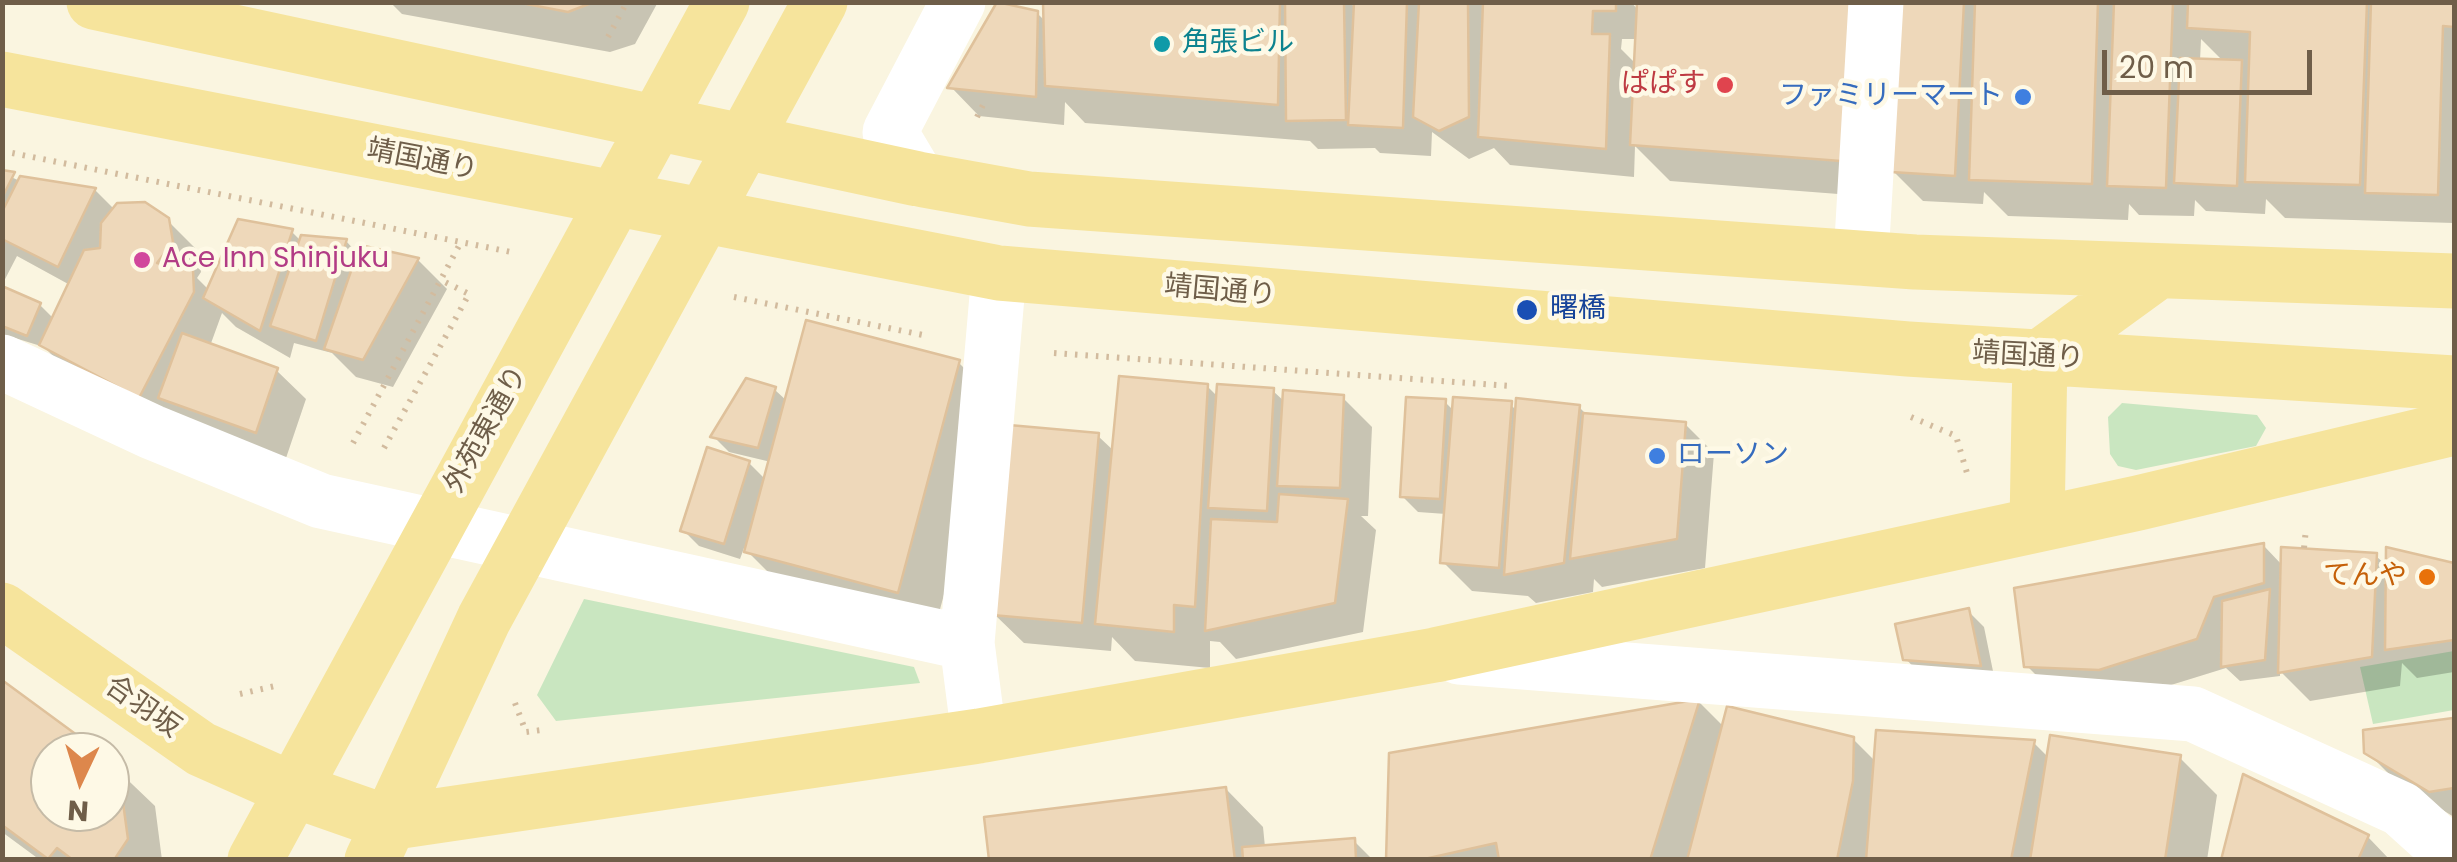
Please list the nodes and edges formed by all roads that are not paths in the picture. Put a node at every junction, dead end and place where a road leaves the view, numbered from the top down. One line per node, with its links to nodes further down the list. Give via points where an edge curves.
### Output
1 (94, 2): 7 (main road)
2 (722, 2): 21 (main road, 外苑東通り)
3 (820, 2): 22 (main road, via 484,619)
4 (958, 2): 7 (street, via 890,132)
5 (1876, 2): 8 (street)
6 (2, 79): 10 (main road, 靖国通り)
7 (918, 180): 8 (main road, via 1028,199)
8 (1861, 258): 9 (main road)
9 (2157, 272): 11 (main road); 12 (main road)
10 (998, 273): 12 (main road, 靖国通り); 18 (street)
11 (2454, 281)
12 (2040, 358): 14 (main road, 靖国通り); 16 (main road)
13 (2, 362): 18 (street, via 321,501)
14 (2454, 383)
15 (2454, 428): 16 (main road)
16 (2037, 524): 19 (main road)
17 (2, 610): 21 (main road, 合羽坂, via 200,749)
18 (967, 643): 20 (street)
19 (1436, 655): 20 (main road); 23 (street, via 2193,714 2401,809)
20 (979, 736): 22 (main road)
21 (292, 790): 22 (main road, 合羽坂); 24 (main road, 外苑東通り)
22 (380, 841)
23 (2454, 857)
24 (255, 860)

